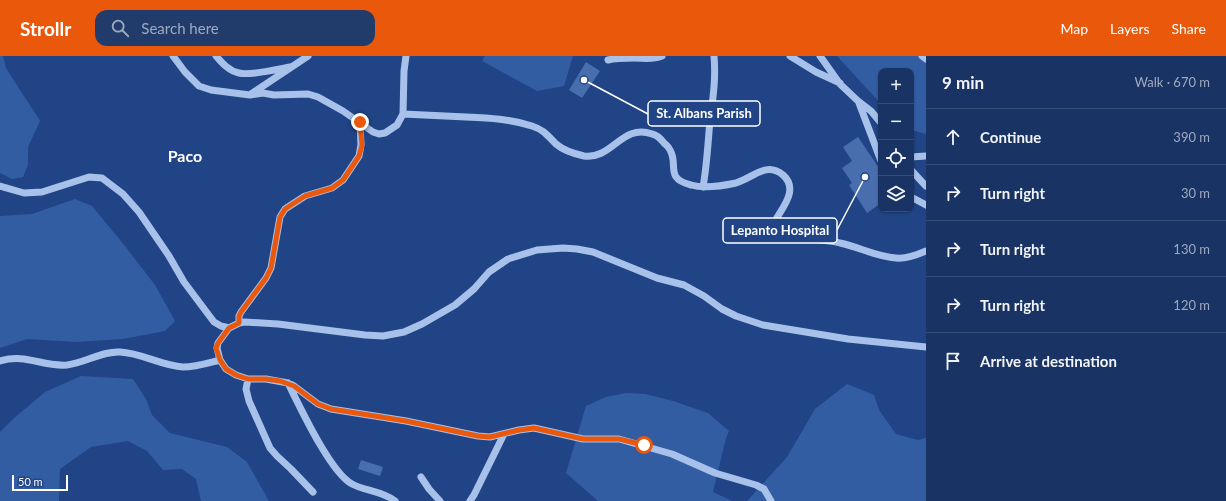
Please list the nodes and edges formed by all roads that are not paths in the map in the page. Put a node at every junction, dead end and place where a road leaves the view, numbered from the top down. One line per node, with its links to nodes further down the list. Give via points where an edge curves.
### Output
1 (173, 56): 14 (street, via 199,86)
2 (216, 56): 12 (street, via 228,68 240,73)
3 (308, 56): 12 (street)
4 (406, 56): 16 (street)
5 (662, 56): 11 (street, via 655,59)
6 (714, 56): 25 (street, via 714,93 706,172)
7 (790, 56): 13 (street)
8 (820, 56): 13 (street)
9 (922, 56): 10 (street)
10 (926, 59)
11 (608, 60)
12 (290, 68): 14 (street)
13 (840, 84): 15 (street)
14 (250, 95): 18 (street, via 308,94 318,97)
15 (858, 101): 17 (street); 19 (street)
16 (403, 114): 18 (street, via 398,125 385,134 373,132); 25 (street, via 507,119 541,129 557,144 585,156 605,152 636,132 653,134 670,150 676,177 682,182)
17 (878, 119)
18 (360, 122): 29 (street, via 362,145 359,156 343,180 332,188 305,196 285,209 280,217 271,268 241,312)
19 (878, 153)
20 (926, 156): 21 (street)
21 (914, 158)
22 (914, 173): 24 (street)
23 (0, 186): 30 (street, via 24,193 42,192 89,177 102,178 123,194 139,212 184,282 214,322)
24 (926, 186)
25 (702, 187): 28 (street, via 727,185 766,170 776,171 784,176 790,187 790,194 775,221 778,230 803,239 839,242 882,256 907,257)
26 (914, 199): 27 (street)
27 (926, 205)
28 (926, 251)
29 (239, 323): 30 (street); 31 (street, via 278,324 383,336 404,332 455,305 489,272 508,260 537,250 577,249 593,252 657,278 688,287 722,309 763,325 848,339)
30 (229, 328): 32 (street, via 216,348)
31 (926, 346)
32 (220, 360): 33 (street, via 183,367 118,352 66,365 20,358); 34 (street, via 226,369)
33 (0, 361)
34 (248, 379): 35 (street); 38 (street, via 246,389 270,448)
35 (288, 383): 36 (street, via 318,404 331,409 478,436); 39 (street, via 324,450 345,479)
36 (504, 434): 41 (street); 42 (street, via 534,428 583,439 619,439 672,454 714,473 756,485 764,489)
37 (421, 477): 40 (street)
38 (314, 492)
39 (395, 501)
40 (440, 501)
41 (470, 501)
42 (770, 501)

